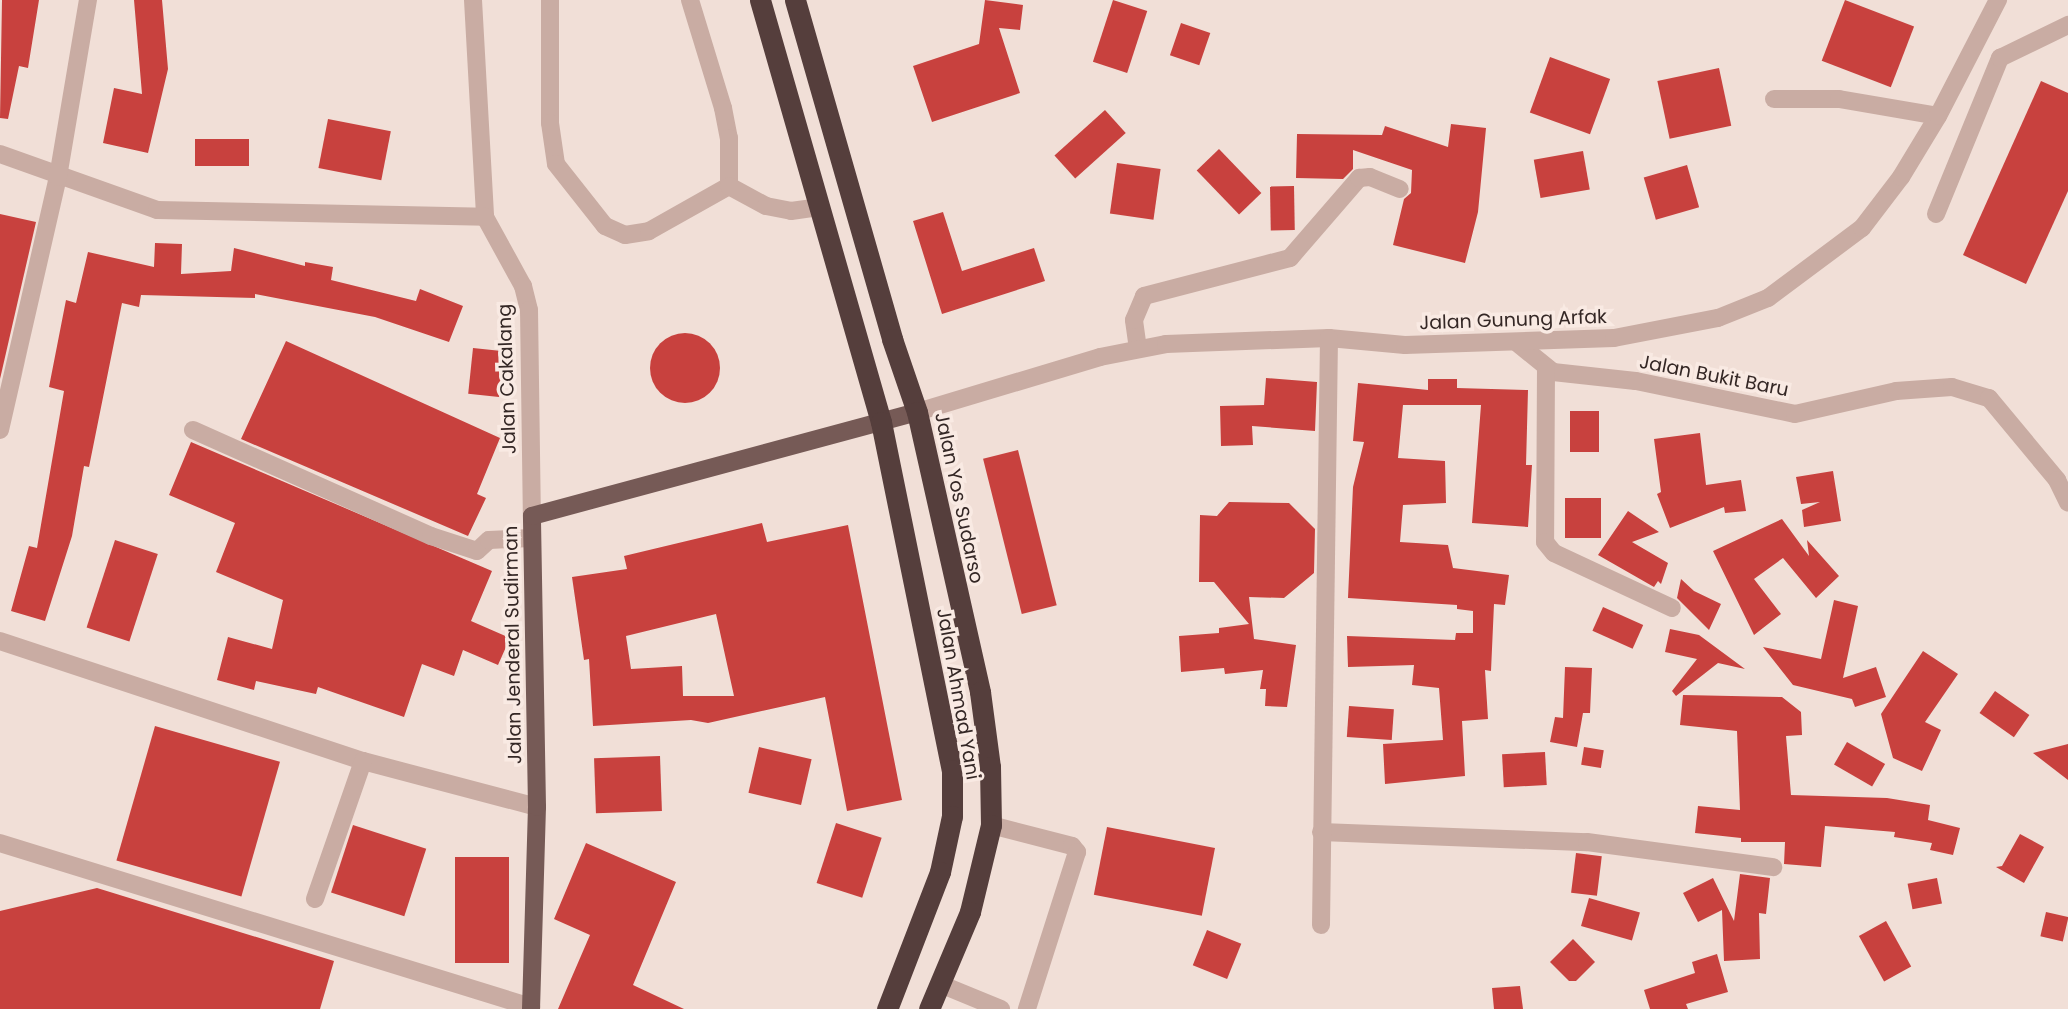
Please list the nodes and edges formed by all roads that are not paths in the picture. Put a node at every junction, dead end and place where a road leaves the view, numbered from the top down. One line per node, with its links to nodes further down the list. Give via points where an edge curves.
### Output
1 (88, 0): 12 (street)
2 (473, 0): 17 (street, Jalan Cakalang)
3 (550, 0): 13 (street, via 556,164 605,226 625,236 649,231)
4 (690, 0): 13 (street, via 725,118)
5 (760, 0): 15 (highway)
6 (795, 0): 22 (highway, Jalan Yos Sudarso, via 892,339)
7 (1998, 0): 10 (street, Jalan Gunung Arfak)
8 (2068, 25): 16 (street, via 2000,58)
9 (1774, 99): 10 (street, via 1839,99)
10 (1938, 116): 19 (street, Jalan Gunung Arfak, via 1901,177 1862,228 1768,298 1718,318 1615,338)
11 (0, 154): 12 (street)
12 (58, 177): 17 (street, via 157,210); 24 (street)
13 (729, 186): 15 (street, via 766,206 791,211)
14 (1400, 189): 20 (street, via 1370,177 1359,178 1290,258 1144,296 1134,320)
15 (821, 207): 23 (highway)
16 (1936, 214)
17 (485, 217): 27 (street, Jalan Cakalang, via 523,286 529,310)
18 (1329, 338): 19 (street, Jalan Gunung Arfak, via 1405,345); 20 (street, Jalan Gunung Arfak); 34 (street)
19 (1516, 342): 21 (street, Jalan Bukit Baru)
20 (1138, 349): 22 (street, Jalan Gunung Arfak)
21 (1546, 367): 26 (street, Jalan Bukit Baru, via 1553,372 1636,381 1795,414 1896,391 1952,387 1989,398 2057,480); 29 (street, via 1545,542 1554,552)
22 (918, 412): 23 (main road, Jalan Gunung Arfak); 33 (highway, Jalan Yos Sudarso, via 980,692 990,767)
23 (881, 422): 27 (main road, Jalan Jenderal Sudirman); 41 (highway, Jalan Ahmad Yani, via 953,770 952,816 940,872)
24 (0, 430)
25 (192, 430): 28 (street, via 431,536 477,551 489,540)
26 (2068, 503)
27 (532, 516): 28 (main road, Jalan Jenderal Sudirman)
28 (533, 538): 32 (main road, Jalan Jenderal Sudirman)
29 (1672, 608)
30 (0, 641): 31 (street)
31 (363, 761): 32 (street); 37 (street)
32 (537, 807): 40 (main road, Jalan Jenderal Sudirman)
33 (991, 825): 39 (highway, Jalan Yos Sudarso, via 970,912); 44 (street, via 1072,846 1077,859)
34 (1321, 832): 36 (street, via 1587,842); 38 (street)
35 (0, 843): 40 (street)
36 (1773, 866)
37 (315, 899)
38 (1321, 926)
39 (940, 984): 42 (highway, Jalan Yos Sudarso); 43 (street)
40 (531, 1008)
41 (887, 1009)
42 (929, 1009)
43 (1001, 1009)
44 (1027, 1009)

